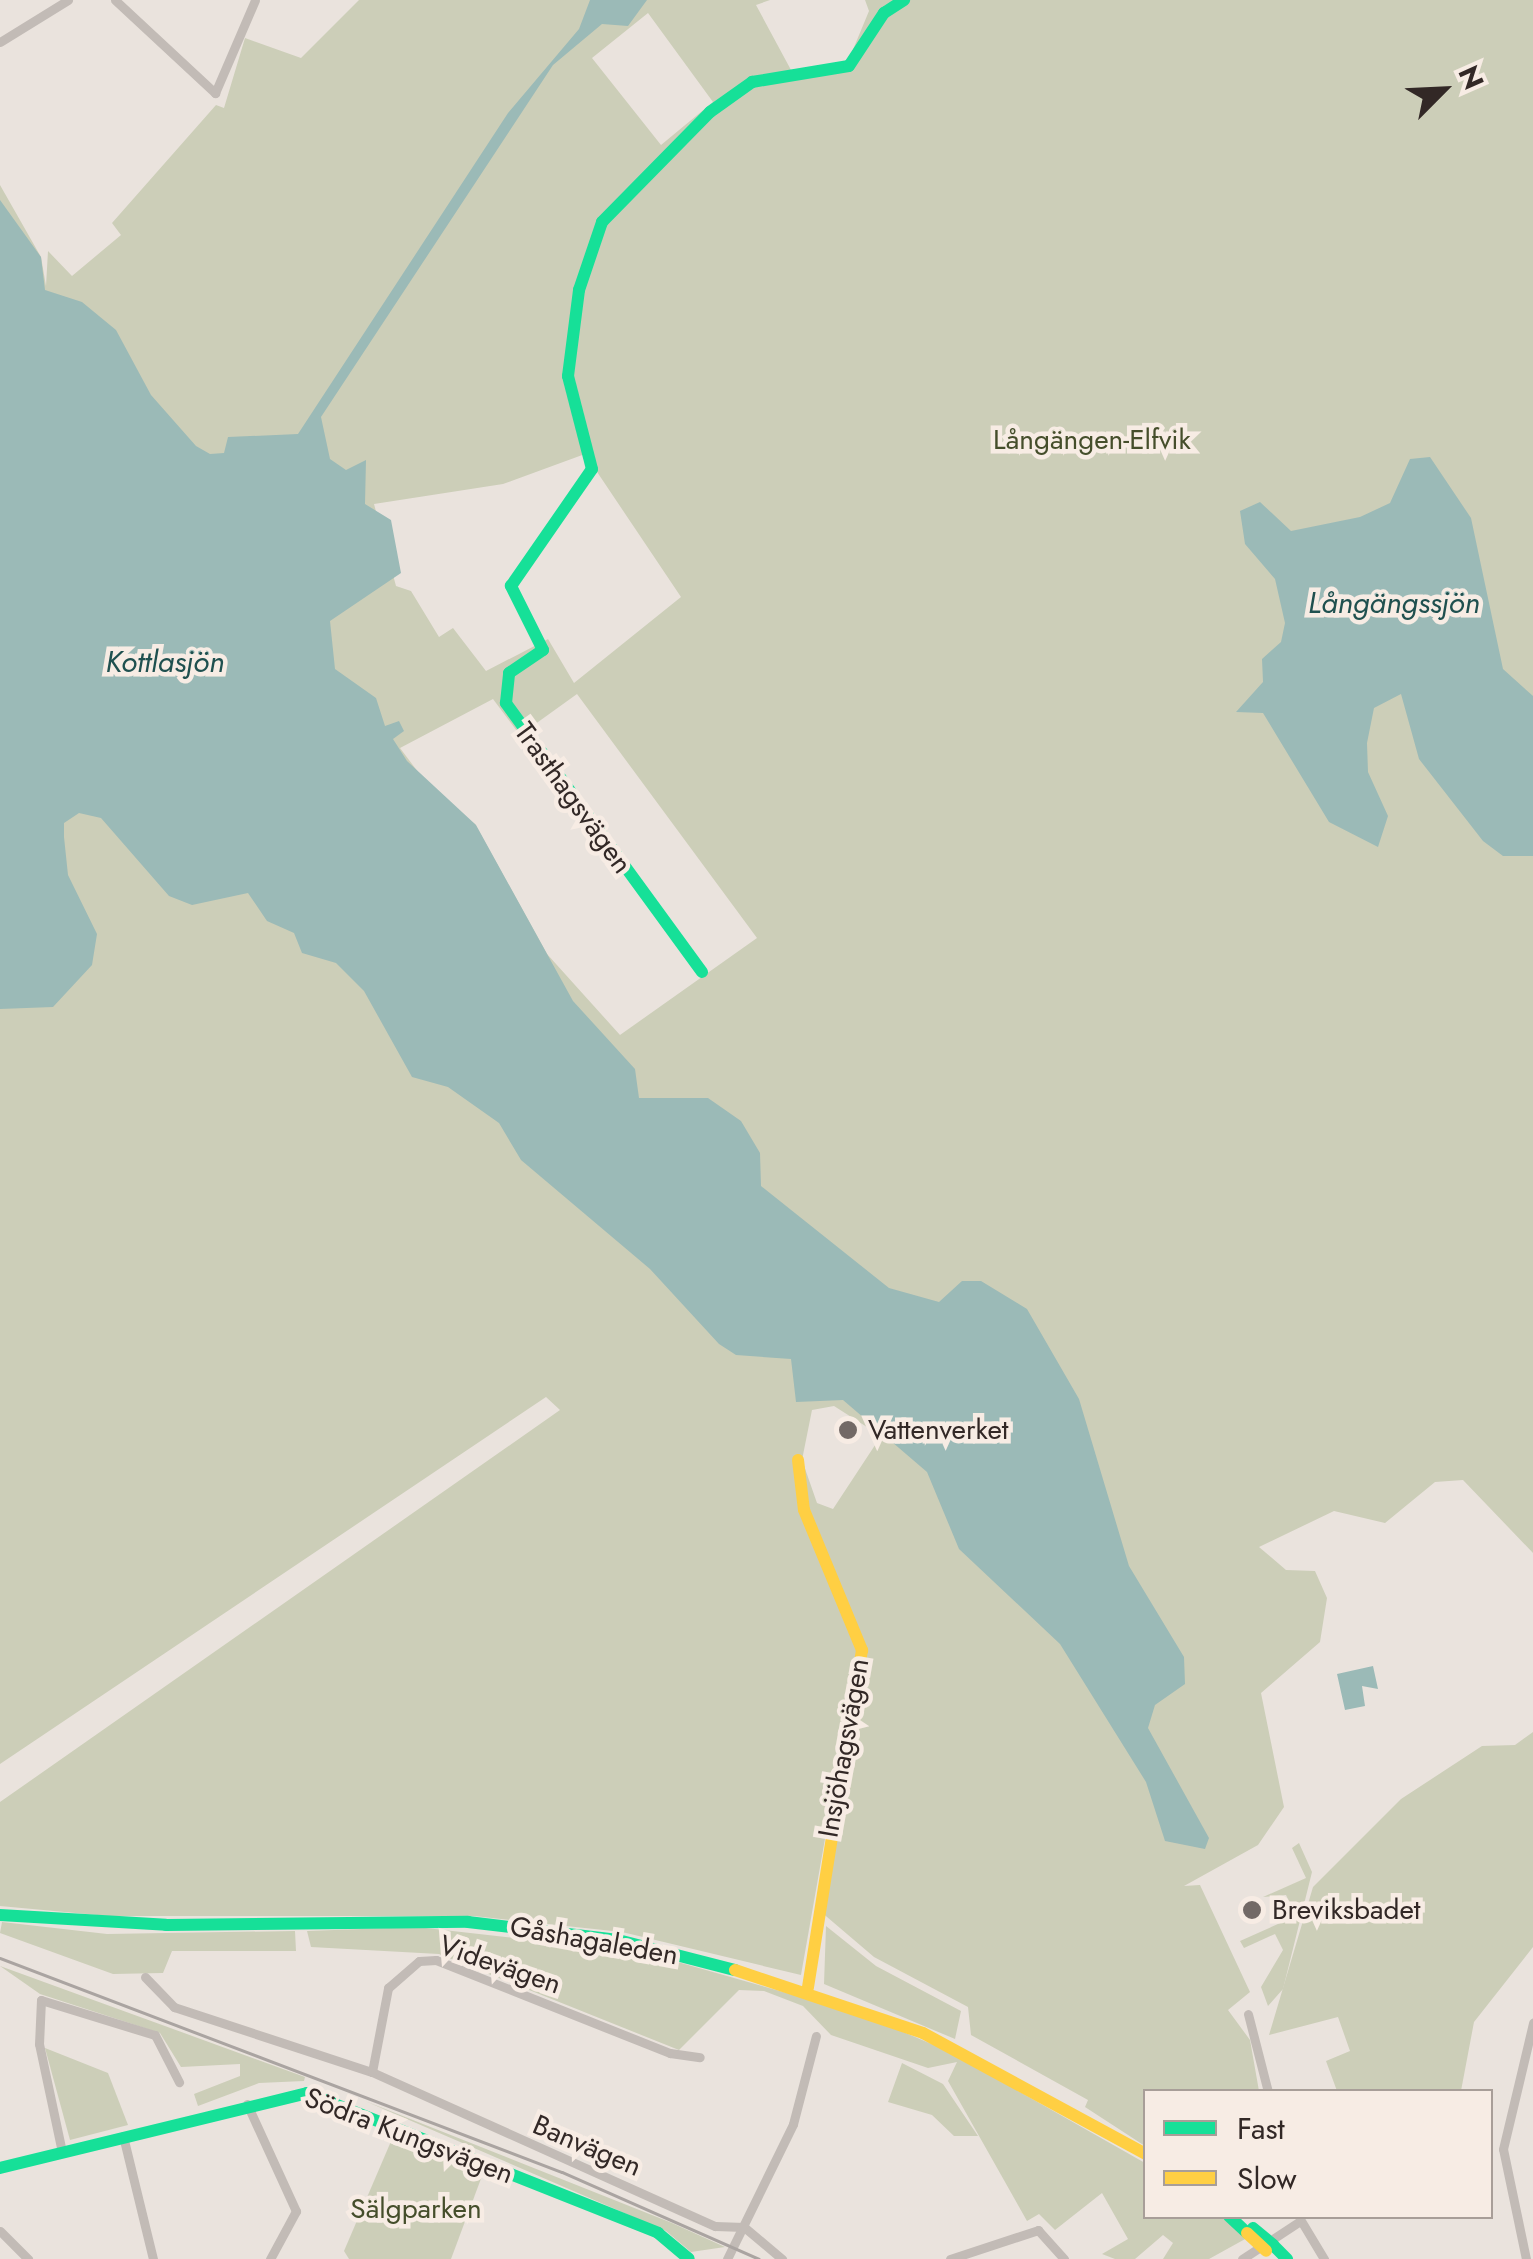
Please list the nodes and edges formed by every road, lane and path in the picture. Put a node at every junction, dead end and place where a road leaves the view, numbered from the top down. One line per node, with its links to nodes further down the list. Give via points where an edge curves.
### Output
1 (68, 0): 5 (street)
2 (115, 0): 3 (street, via 216,93)
3 (255, 0)
4 (904, 0): 6 (street, Trasthagsvägen, via 833,76 775,75 710,112 602,222 579,290 568,376 592,469 511,586 544,650 508,673 506,704)
5 (0, 42)
6 (702, 972)
7 (798, 1460): 10 (street, Insjöhagsvägen, via 804,1510 862,1650)
8 (0, 1915): 10 (street, Gåshagaleden, via 166,1925 468,1922 618,1940)
9 (145, 1977): 15 (street, via 174,2008)
10 (808, 1988): 21 (street, Gåshagaleden, via 977,2057)
11 (1248, 2014): 17 (street)
12 (1533, 2022): 40 (street, via 1503,2149)
13 (816, 2036): 26 (street, via 793,2124)
14 (700, 2056): 15 (street, Videvägen, via 682,2058 436,1960 418,1961 388,1988)
15 (372, 2072): 26 (street, Banvägen, via 715,2226)
16 (180, 2082): 20 (street, via 154,2035 41,2000 38,2044)
17 (1267, 2089)
18 (246, 2102): 19 (street, Södra Kungsvägen); 31 (street, via 296,2211); 32 (street, Södra Kungsvägen, via 294,2092 323,2097 658,2233)
19 (123, 2136): 20 (street, Södra Kungsvägen); 30 (street)
20 (62, 2152): 22 (street, Södra Kungsvägen)
21 (1143, 2152)
22 (0, 2168)
23 (1237, 2219): 28 (street, bridge)
24 (1299, 2219): 37 (street)
25 (1301, 2219): 39 (street)
26 (744, 2227): 33 (street); 34 (street, Banvägen)
27 (0, 2232): 29 (street)
28 (1271, 2252): 38 (street)
29 (28, 2259)
30 (153, 2259)
31 (270, 2259)
32 (689, 2259)
33 (728, 2259)
34 (782, 2259)
35 (950, 2259): 36 (street, via 1026,2231 1051,2236)
36 (1064, 2259)
37 (1242, 2259)
38 (1288, 2259)
39 (1324, 2259)
40 (1526, 2259)

